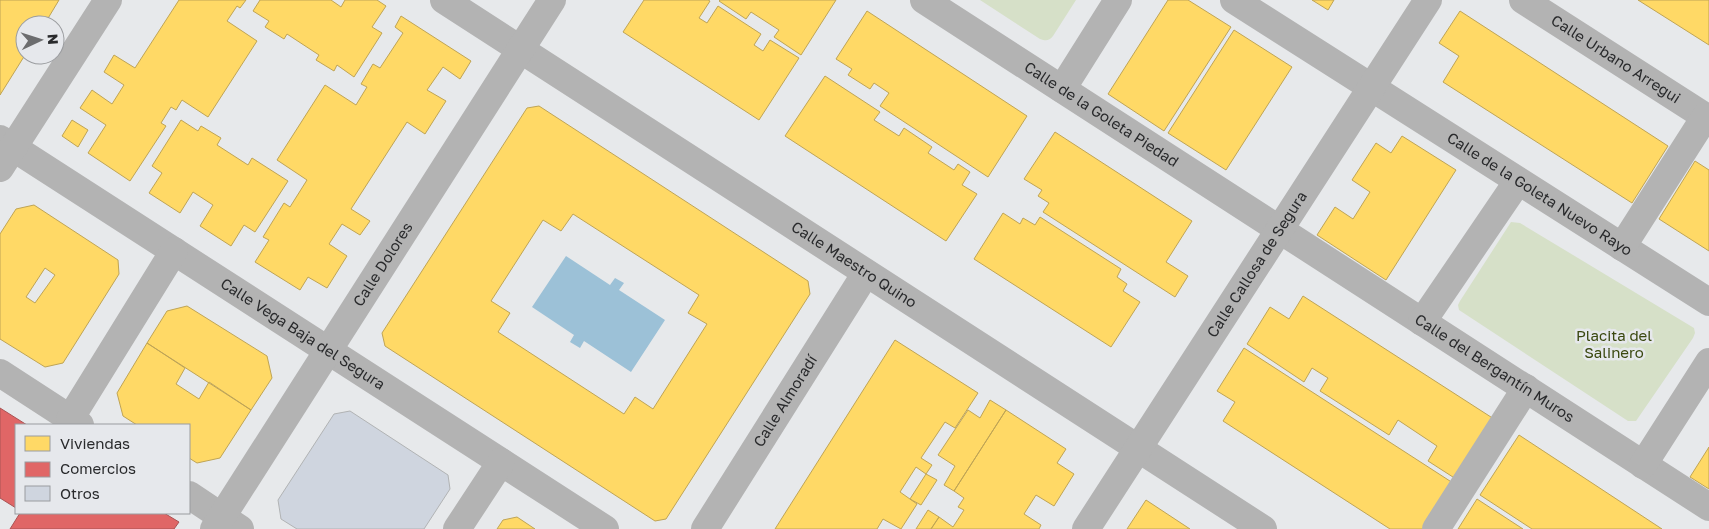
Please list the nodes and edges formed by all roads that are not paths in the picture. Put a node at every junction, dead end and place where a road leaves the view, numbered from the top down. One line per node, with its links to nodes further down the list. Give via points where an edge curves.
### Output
1 (108, 0): 13 (street)
2 (444, 0): 9 (street, Calle Maestro Quino)
3 (552, 0): 9 (street, Calle Dolores)
4 (924, 0): 11 (street, Calle de la Goleta Piedad)
5 (1118, 0): 11 (street)
6 (1234, 0): 10 (street, Calle de la Goleta Nuevo Rayo)
7 (1428, 0): 10 (street, Calle Callosa de Segura)
8 (1523, 0): 12 (street, Calle Urbano Arregui)
9 (520, 50): 18 (street, Calle Maestro Quino); 21 (street, Calle Dolores)
10 (1371, 88): 14 (street, Calle de la Goleta Nuevo Rayo); 15 (street, Calle Callosa de Segura)
11 (1062, 89): 15 (street, Calle de la Goleta Piedad)
12 (1707, 118): 16 (street)
13 (4, 151): 17 (street, Calle Vega Baja del Segura)
14 (1518, 181): 16 (street, Calle de la Goleta Nuevo Rayo); 20 (street)
15 (1280, 230): 20 (street, Calle del Bergantín Muros); 26 (street, Calle Callosa de Segura)
16 (1622, 247): 19 (street, Calle de la Goleta Nuevo Rayo)
17 (174, 251): 21 (street, Calle Vega Baja del Segura); 25 (street)
18 (866, 273): 26 (street, Calle Maestro Quino); 34 (street, Calle Almoradí)
19 (1709, 302)
20 (1422, 322): 24 (street, Calle del Bergantín Muros)
21 (328, 350): 27 (street, Calle Vega Baja del Segura); 31 (street, Calle Dolores)
22 (1709, 362): 28 (street)
23 (0, 373): 25 (street)
24 (1526, 388): 28 (street, Calle del Bergantín Muros); 37 (street)
25 (75, 422)
26 (1138, 449): 35 (street, Calle Callosa de Segura); 36 (street, Calle Maestro Quino)
27 (501, 462): 32 (street); 33 (street, Calle Vega Baja del Segura)
28 (1644, 465): 30 (street, Calle del Bergantín Muros)
29 (190, 497): 31 (street)
30 (1709, 507)
31 (226, 525)
32 (457, 529)
33 (605, 529)
34 (705, 529)
35 (1086, 529)
36 (1263, 529)
37 (1436, 529)

